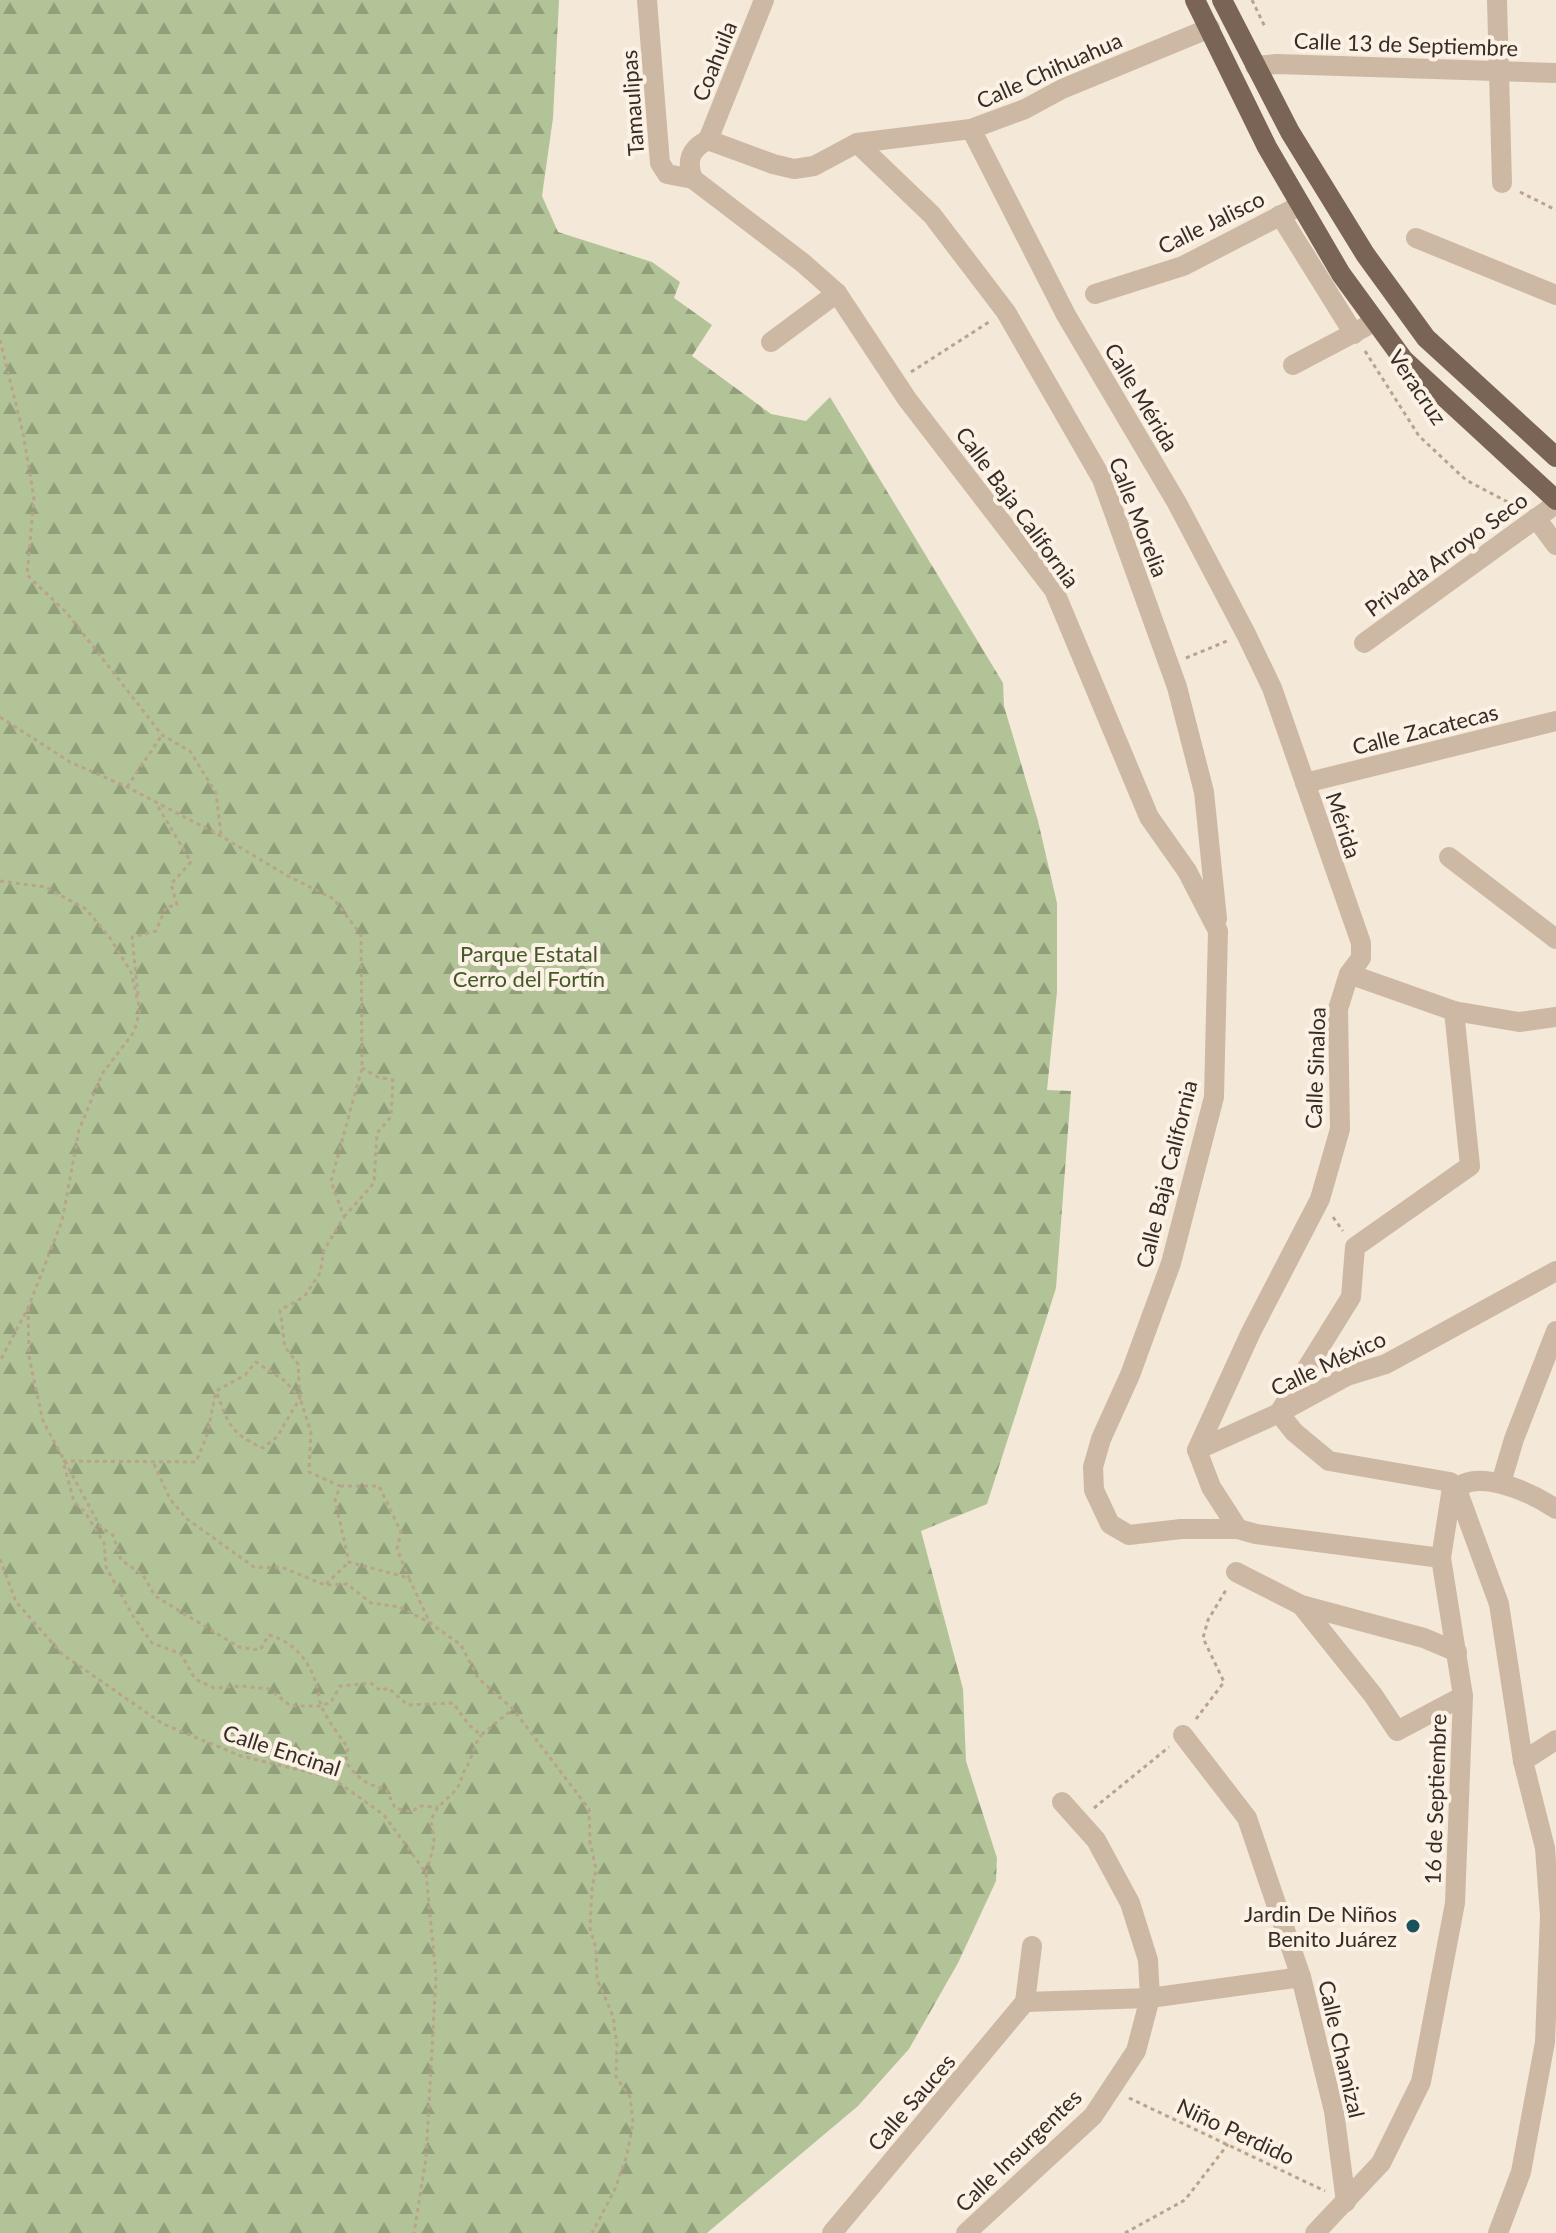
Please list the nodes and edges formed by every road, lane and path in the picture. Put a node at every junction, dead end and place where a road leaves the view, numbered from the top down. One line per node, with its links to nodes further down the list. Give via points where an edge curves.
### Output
1 (647, 0): 15 (street, Tamaulipas, via 660,163 667,174)
2 (764, 0): 13 (street, Coahuila)
3 (1195, 0): 8 (main road)
4 (1222, 0): 9 (main road)
5 (1252, 0): 7 (path)
6 (1497, 0): 10 (street)
7 (1265, 27)
8 (1210, 28): 12 (street, Calle Chihuahua); 17 (main road)
9 (1255, 66): 10 (street, Calle 13 de Septiembre); 31 (main road, via 1365,254 1426,338)
10 (1500, 72): 11 (street, Calle 13 de Septiembre); 16 (street)
11 (1556, 73)
12 (971, 129): 14 (street, Calle Chihuahua); 35 (street, Calle Mérida, via 1066,315 1177,503)
13 (708, 140): 14 (street, Calle Chihuahua, via 794,169 814,166); 15 (street, via 690,155)
14 (857, 143): 24 (street, Calle Morelia, via 932,215)
15 (693, 179): 21 (street, Calle Baja California)
16 (1502, 183): 18 (path)
17 (1301, 205): 19 (street, Calle Jalisco); 25 (main road, via 1341,274)
18 (1556, 210)
19 (1280, 215): 22 (street, Calle Jalisco, via 1183,266); 26 (street)
20 (1416, 238): 23 (street)
21 (837, 293): 28 (street); 30 (street, Calle Baja California)
22 (1095, 294)
23 (1556, 295)
24 (1006, 312): 30 (path); 37 (street, Calle Morelia, via 1102,479)
25 (1376, 320): 26 (street); 32 (main road, via 1403,359)
26 (1354, 334): 29 (street); 33 (path, Veracruz, via 1419,436 1466,480)
27 (0, 340): 41 (path, via 34,498 27,575 67,613)
28 (771, 342)
29 (1293, 365)
30 (897, 381): 48 (street, Calle Baja California, via 1054,590 1149,817 1187,871)
31 (1556, 457)
32 (1556, 502): 33 (street, Privada Arroyo Seco)
33 (1536, 518): 34 (street); 36 (street, Privada Arroyo Seco)
34 (1556, 545)
35 (1246, 634): 37 (path); 38 (street, Calle Mérida)
36 (1364, 643)
37 (1169, 665): 48 (street, Calle Morelia, via 1204,792)
38 (1272, 688): 42 (street, Mérida)
39 (0, 717): 43 (path, via 70,762)
40 (1556, 721): 42 (street, Calle Zacatecas)
41 (162, 735): 43 (path); 45 (path, via 190,751 216,793)
42 (1305, 783): 50 (street, Mérida, via 1361,943 1361,958)
43 (127, 787): 44 (path)
44 (155, 802): 45 (path); 51 (path, via 191,862 171,884 177,905 166,907 156,931 132,937)
45 (221, 836): 54 (path, via 334,899 361,935)
46 (1449, 857): 49 (street)
47 (0, 881): 51 (path, via 45,887 86,909 131,972)
48 (1218, 931): 72 (street, Calle Baja California, via 1214,1097 1171,1263 1093,1467 1094,1490 1110,1524 1129,1535)
49 (1556, 939)
50 (1349, 974): 52 (street); 55 (street, Calle Sinaloa, via 1338,1009 1340,1129)
51 (140, 1010): 59 (path, via 134,1032 102,1074 79,1130 62,1221)
52 (1454, 1011): 53 (street, via 1519,1022); 57 (street, via 1470,1166)
53 (1556, 1017)
54 (362, 1068): 56 (path, via 331,1181); 56 (path, via 393,1080 391,1117 377,1133 374,1183)
55 (1320, 1199): 57 (path); 65 (street, Calle Sinaloa)
56 (344, 1217): 63 (path, via 304,1297 280,1310 285,1347 298,1364)
57 (1355, 1247): 64 (street, via 1351,1297)
58 (1556, 1271): 64 (street, Calle México, via 1386,1364 1347,1376)
59 (28, 1308): 61 (path); 66 (path, via 29,1357 43,1421)
60 (1556, 1331): 68 (street)
61 (0, 1361)
62 (216, 1391): 63 (path, via 245,1375 256,1362); 63 (path, via 229,1425 240,1438 263,1448 277,1437); 67 (path, via 196,1462)
63 (300, 1398): 69 (path, via 311,1432 309,1472)
64 (1279, 1413): 65 (street, Calle México); 70 (street, via 1329,1461 1441,1479)
65 (1197, 1450): 72 (street, via 1211,1487)
66 (63, 1461): 67 (path); 83 (path, via 101,1528 113,1535 121,1560 143,1575 155,1596 239,1647 260,1650 269,1635 281,1638 306,1660); 83 (path, via 74,1502 104,1543 106,1567 152,1643 181,1654 195,1679 214,1688 269,1689 291,1706)
67 (154, 1463): 78 (path, via 170,1499 187,1519 254,1567 284,1568)
68 (1501, 1483): 70 (street); 71 (street)
69 (340, 1486): 75 (path, via 335,1500); 77 (path, via 379,1486 401,1532 397,1549)
70 (1456, 1487): 73 (street, 16 de Septiembre); 88 (street, via 1499,1604)
71 (1556, 1509)
72 (1238, 1529): 73 (street, Calle Baja California)
73 (1441, 1558): 81 (street, 16 de Septiembre)
74 (0, 1559): 92 (path, Calle Encinal, via 16,1602 62,1654 163,1724 241,1756 332,1778 384,1815)
75 (349, 1562): 77 (path); 78 (path)
76 (1236, 1572): 79 (street); 86 (path, via 1203,1638 1224,1682)
77 (409, 1578): 80 (path)
78 (325, 1585): 80 (path, via 347,1584 371,1603 400,1607)
79 (1301, 1605): 81 (street); 82 (street, via 1397,1731)
80 (430, 1623): 84 (path, via 461,1645 478,1678)
81 (1457, 1652): 82 (street, 16 de Septiembre)
82 (1463, 1696): 100 (street, 16 de Septiembre, via 1455,1903 1421,2082 1381,2163)
83 (321, 1706): 85 (path, via 331,1702 340,1686 371,1683 381,1691 388,1688 408,1705 453,1703); 90 (path, via 348,1748 346,1762 354,1773 372,1787 386,1789 395,1808 412,1812 419,1806)
84 (513, 1709): 85 (path); 102 (path, via 589,1809 596,1869 590,1928 597,1979 613,2016 616,2077 630,2097 633,2122 615,2189)
85 (481, 1735): 90 (path, via 462,1780)
86 (1183, 1735): 91 (path); 95 (street, Calle Chamizal, via 1247,1818)
87 (1556, 1740): 88 (street)
88 (1523, 1761): 93 (street, via 1545,1848)
89 (1062, 1802): 91 (street, Calle Insurgentes)
90 (438, 1807): 92 (path, via 431,1820 434,1841)
91 (1079, 1821): 96 (street, Calle Insurgentes, via 1096,1840 1130,1903 1148,1960)
92 (426, 1873): 101 (path, via 436,1976 426,2158)
93 (1553, 1915): 107 (street, via 1545,2042 1521,2172)
94 (1032, 1946): 97 (street)
95 (1301, 1977): 96 (street); 100 (street, Calle Chamizal, via 1334,2111)
96 (1150, 1998): 97 (street); 98 (street, Calle Insurgentes, via 1136,2051)
97 (1025, 2002): 103 (street, Calle Sauces)
98 (1111, 2090): 99 (path, Niño Perdido); 104 (street, Calle Insurgentes, via 1093,2116)
99 (1228, 2144): 100 (path, Niño Perdido); 105 (path, via 1185,2200)
100 (1346, 2202): 106 (street, 16 de Septiembre)
101 (414, 2233)
102 (592, 2233)
103 (832, 2233)
104 (966, 2233)
105 (1125, 2233)
106 (1315, 2233)
107 (1498, 2233)

